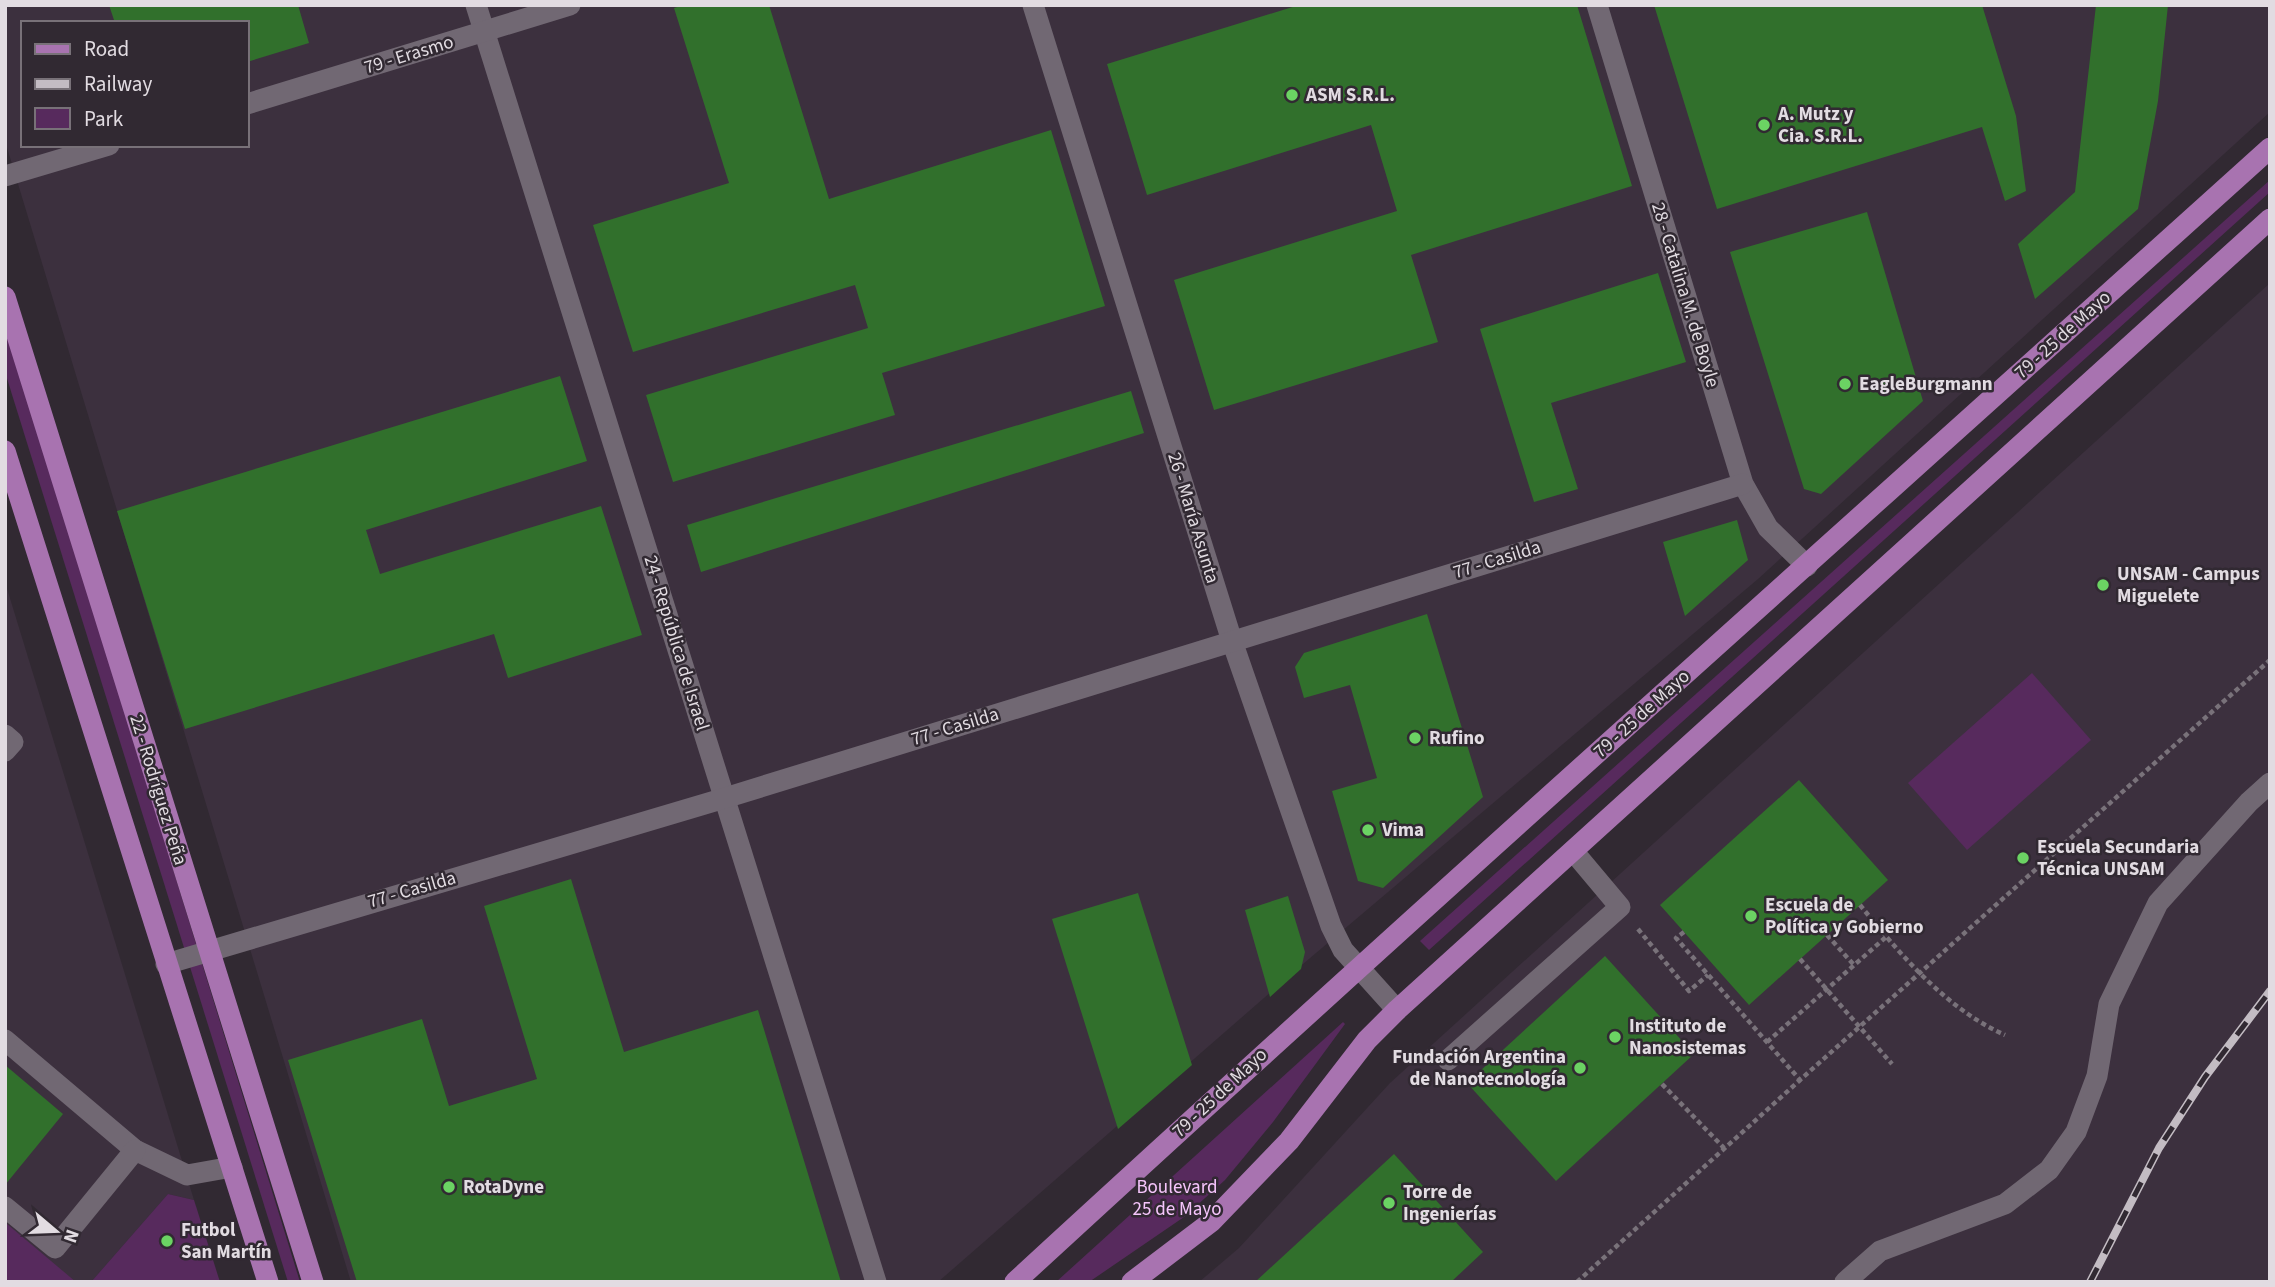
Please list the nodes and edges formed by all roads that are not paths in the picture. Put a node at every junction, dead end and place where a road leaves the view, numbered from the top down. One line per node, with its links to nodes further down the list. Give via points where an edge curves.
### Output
1 (476, 5): 5 (street, 24 - República de Israel)
2 (570, 5): 5 (street, 79 - Erasmo)
3 (1033, 5): 15 (street, 26 - María Asunta)
4 (1597, 5): 13 (street, 28 - Catalina M. de Boyle)
5 (484, 33): 6 (street, 79 - Erasmo); 19 (street, 24 - República de Israel)
6 (248, 104)
7 (102, 147): 9 (street)
8 (2270, 148): 14 (main road, 79 - 25 de Mayo)
9 (5, 176)
10 (2270, 219): 20 (main road)
11 (5, 297): 21 (main road, 22 - Rodríguez Peña)
12 (5, 451): 22 (main road)
13 (1743, 484): 14 (street, 28 - Catalina M. de Boyle, via 1768,528); 15 (street, 77 - Casilda)
14 (1807, 566): 23 (main road, 79 - 25 de Mayo)
15 (1232, 641): 19 (street, 77 - Casilda); 23 (street, 26 - María Asunta, via 1331,926)
16 (5, 735): 17 (street, via 13,741)
17 (5, 751)
18 (2270, 783): 35 (street, via 2158,903 2109,1004 2097,1076 2076,1132 2049,1170 2005,1204 1880,1251)
19 (725, 798): 21 (street, 77 - Casilda); 32 (street, 24 - República de Israel)
20 (1573, 851): 24 (main road); 26 (street, via 1620,906)
21 (208, 950): 22 (street, 77 - Casilda); 31 (main road, 22 - Rodríguez Peña)
22 (166, 964): 28 (main road)
23 (1357, 967): 24 (street, 26 - María Asunta); 33 (main road, 79 - 25 de Mayo)
24 (1396, 1010): 34 (main road, via 1289,1141 1211,1222)
25 (5, 1040): 27 (street)
26 (1448, 1060)
27 (135, 1150): 28 (street, via 187,1175); 29 (street, via 55,1248)
28 (232, 1167): 30 (main road)
29 (5, 1206)
30 (268, 1282)
31 (313, 1282)
32 (876, 1282)
33 (1015, 1282)
34 (1132, 1282)
35 (1845, 1282)

